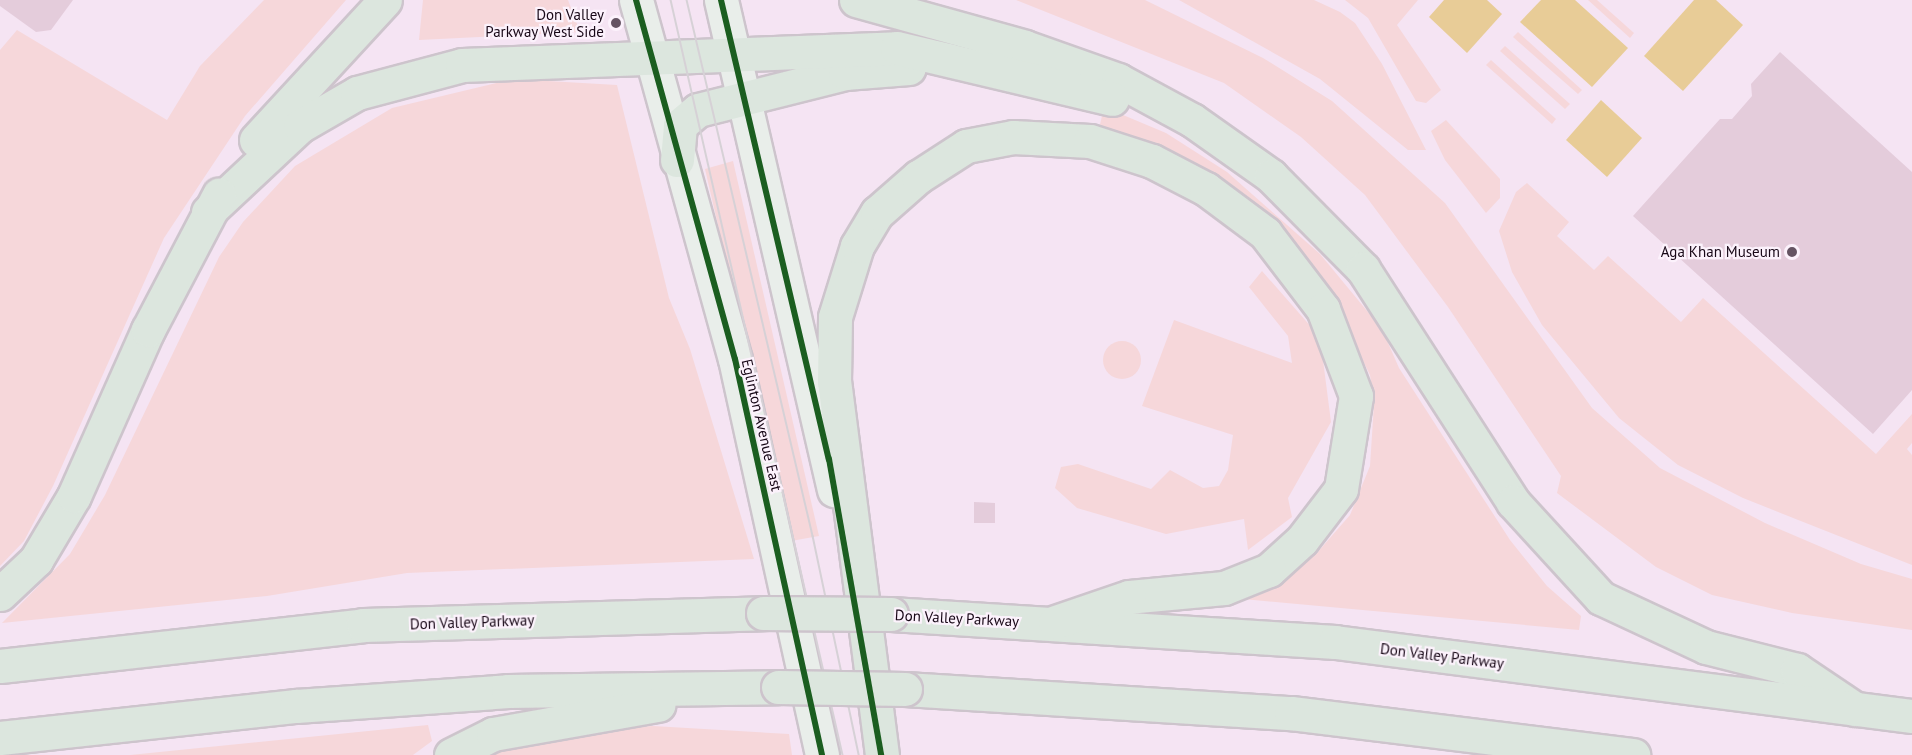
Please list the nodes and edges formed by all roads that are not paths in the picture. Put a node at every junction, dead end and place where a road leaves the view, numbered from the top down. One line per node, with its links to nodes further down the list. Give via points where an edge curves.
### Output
1 (385, 0): 11 (highway, via 249,147)
2 (636, 0): 6 (main road, Eglinton Avenue East)
3 (721, 0): 5 (main road)
4 (856, 0): 9 (highway, via 1025,47 1118,81)
5 (732, 52): 6 (highway); 7 (highway, via 897,48); 8 (main road)
6 (649, 57): 10 (main road, Eglinton Avenue East); 11 (highway, via 462,65 357,93 300,126)
7 (980, 63): 8 (highway, via 845,73); 9 (highway)
8 (742, 97): 10 (highway, via 688,116 675,137); 21 (main road, via 828,459)
9 (1192, 120): 16 (highway, via 1271,176 1363,269 1513,502 1601,598 1706,647 1797,670)
10 (677, 160): 20 (main road, Eglinton Avenue East, via 735,359)
11 (208, 212): 12 (highway, via 74,496 36,561)
12 (0, 594)
13 (1055, 622): 14 (highway, Don Valley Parkway, bridge, via 763,613 363,625); 16 (highway, Don Valley Parkway, via 1335,642); 21 (highway, via 1129,597 1224,588 1269,570 1302,540 1341,489 1356,396 1323,309 1265,233 1206,189 1152,161 1090,141 1013,137 966,146 918,177 877,213 857,246 835,317 834,382)
14 (0, 666)
15 (778, 687): 18 (highway, via 496,692 296,706); 19 (highway, via 494,734); 22 (highway, bridge, via 905,689 1291,713)
16 (1856, 709): 17 (highway, Don Valley Parkway)
17 (1912, 716)
18 (0, 738)
19 (451, 755)
20 (822, 755)
21 (882, 755)
22 (1633, 755)

